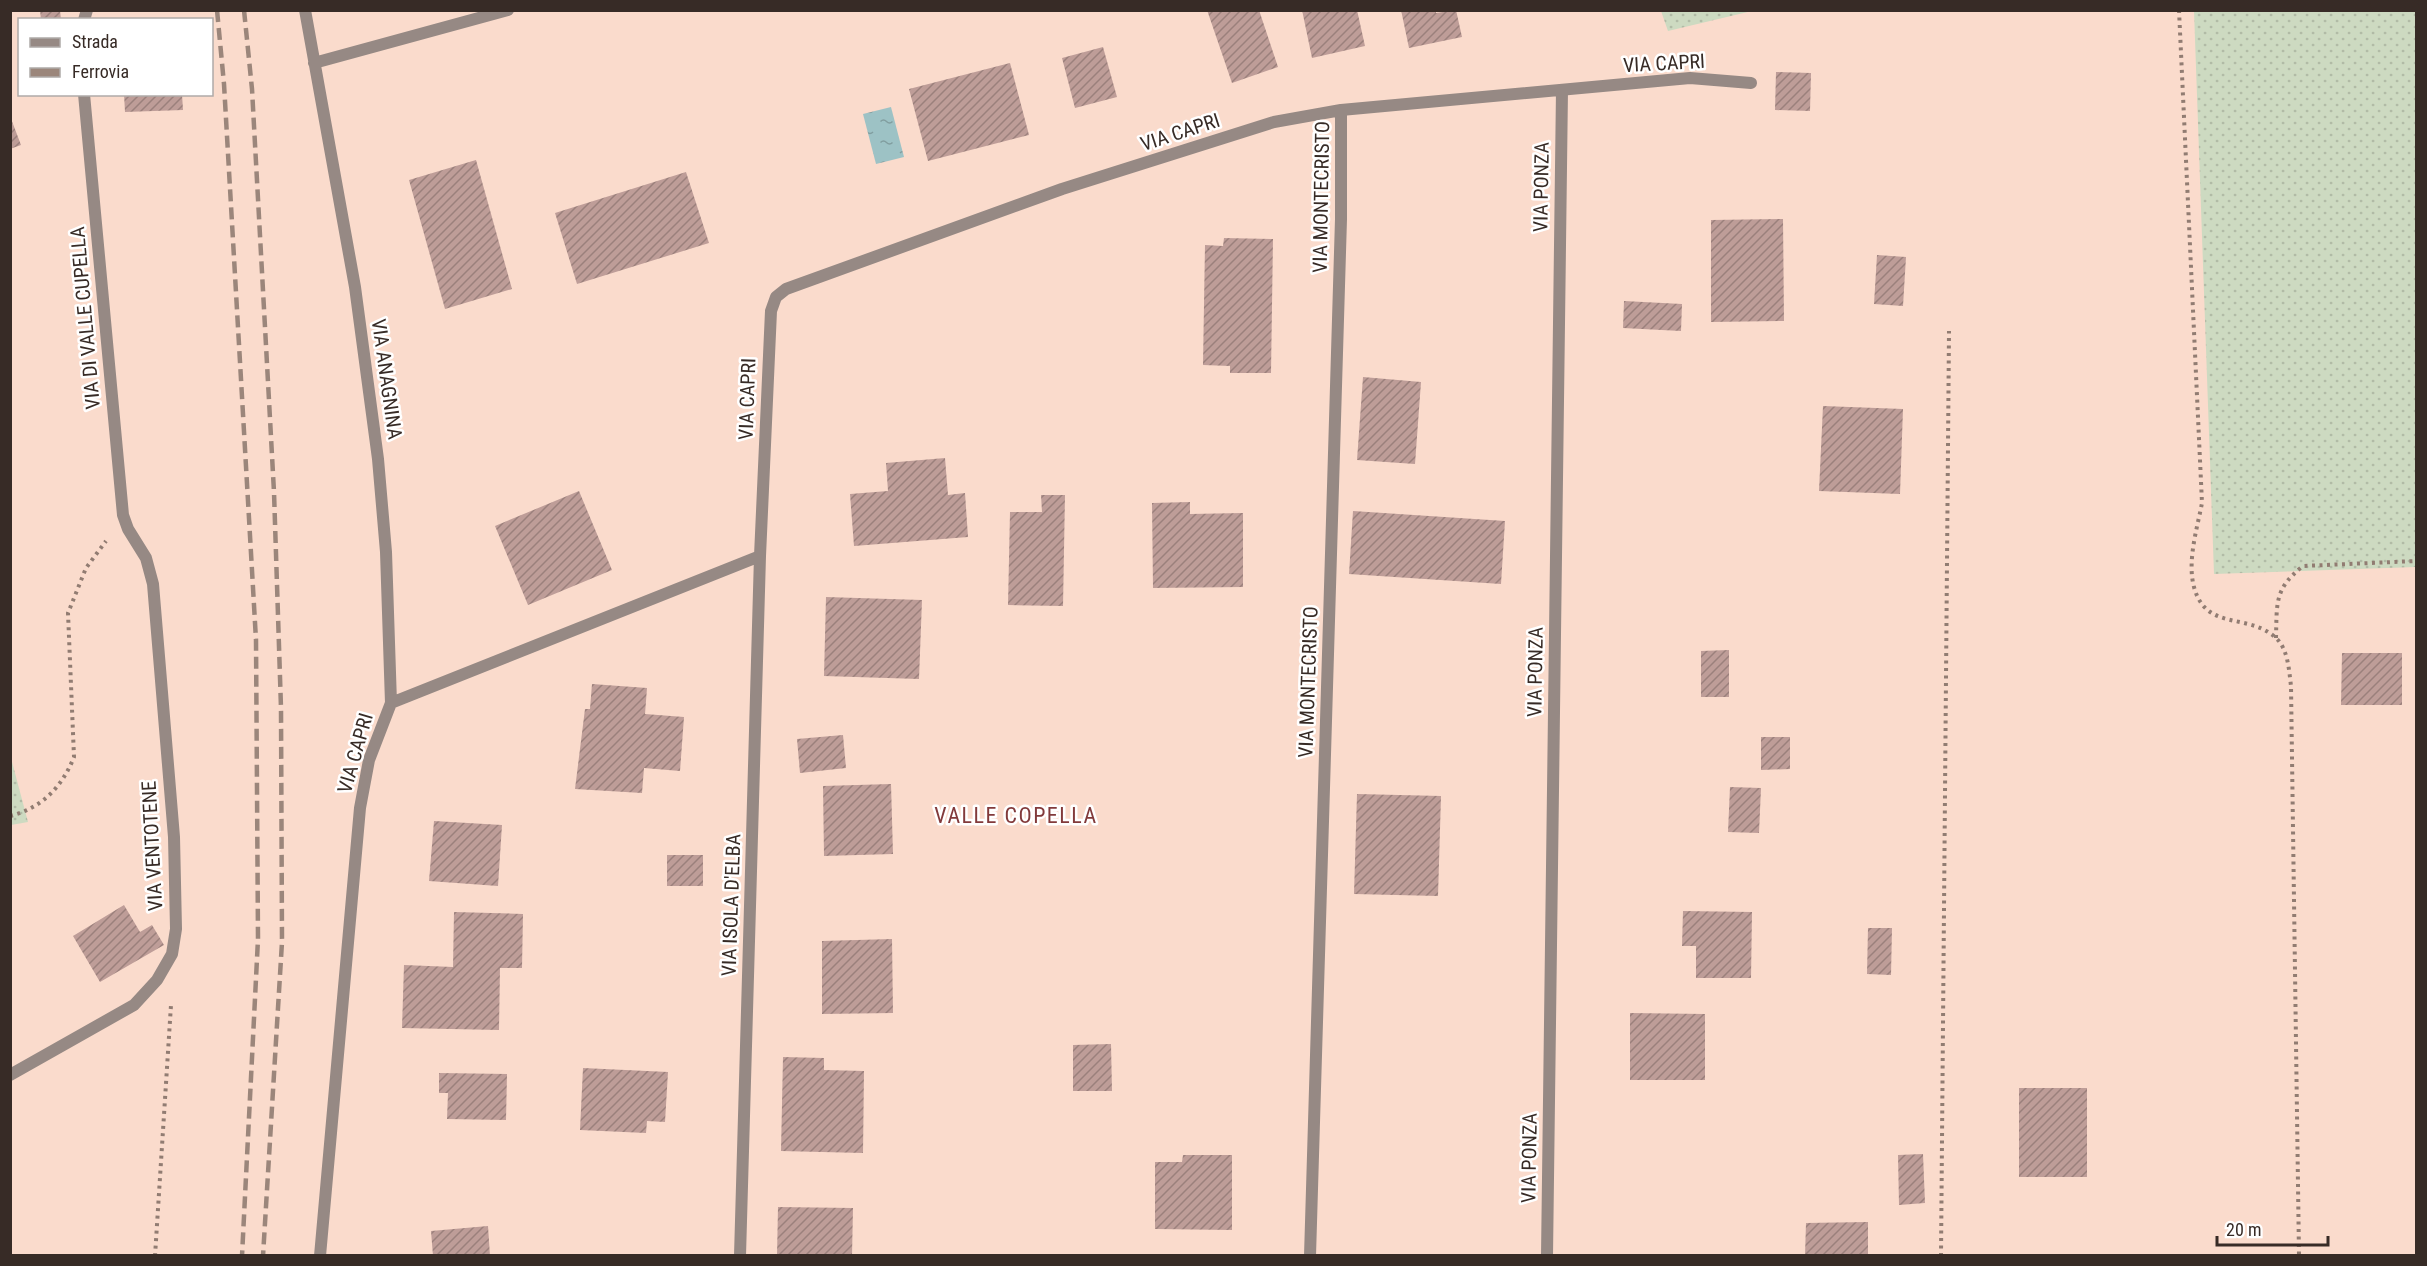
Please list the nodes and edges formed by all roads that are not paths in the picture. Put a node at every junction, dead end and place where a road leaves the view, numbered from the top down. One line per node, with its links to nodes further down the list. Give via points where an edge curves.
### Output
1 (305, 10): 3 (street, VIA ANAGNINA)
2 (508, 10): 3 (street)
3 (314, 63): 10 (street, VIA ANAGNINA, via 355,287 378,459 386,552)
4 (1751, 83): 5 (street, VIA CAPRI, via 1690,78)
5 (1562, 90): 7 (street, VIA CAPRI); 15 (street, VIA PONZA)
6 (84, 96): 8 (street, VIA DI VALLE CUPELLA, via 123,515)
7 (1341, 110): 9 (street, VIA CAPRI, via 1274,122 1062,189 781,293 771,311); 14 (street, VIA MONTECRISTO, via 1341,231)
8 (133, 536): 11 (street, VIA VENTOTENE, via 147,558 153,584 174,837 176,929 172,954 157,980 134,1005)
9 (760, 556): 10 (street, VIA CAPRI); 13 (street, VIA ISOLA D'ELBA)
10 (391, 703): 12 (street, VIA CAPRI, via 369,760 360,808)
11 (10, 1075)
12 (321, 1256)
13 (740, 1256)
14 (1310, 1256)
15 (1547, 1256)

